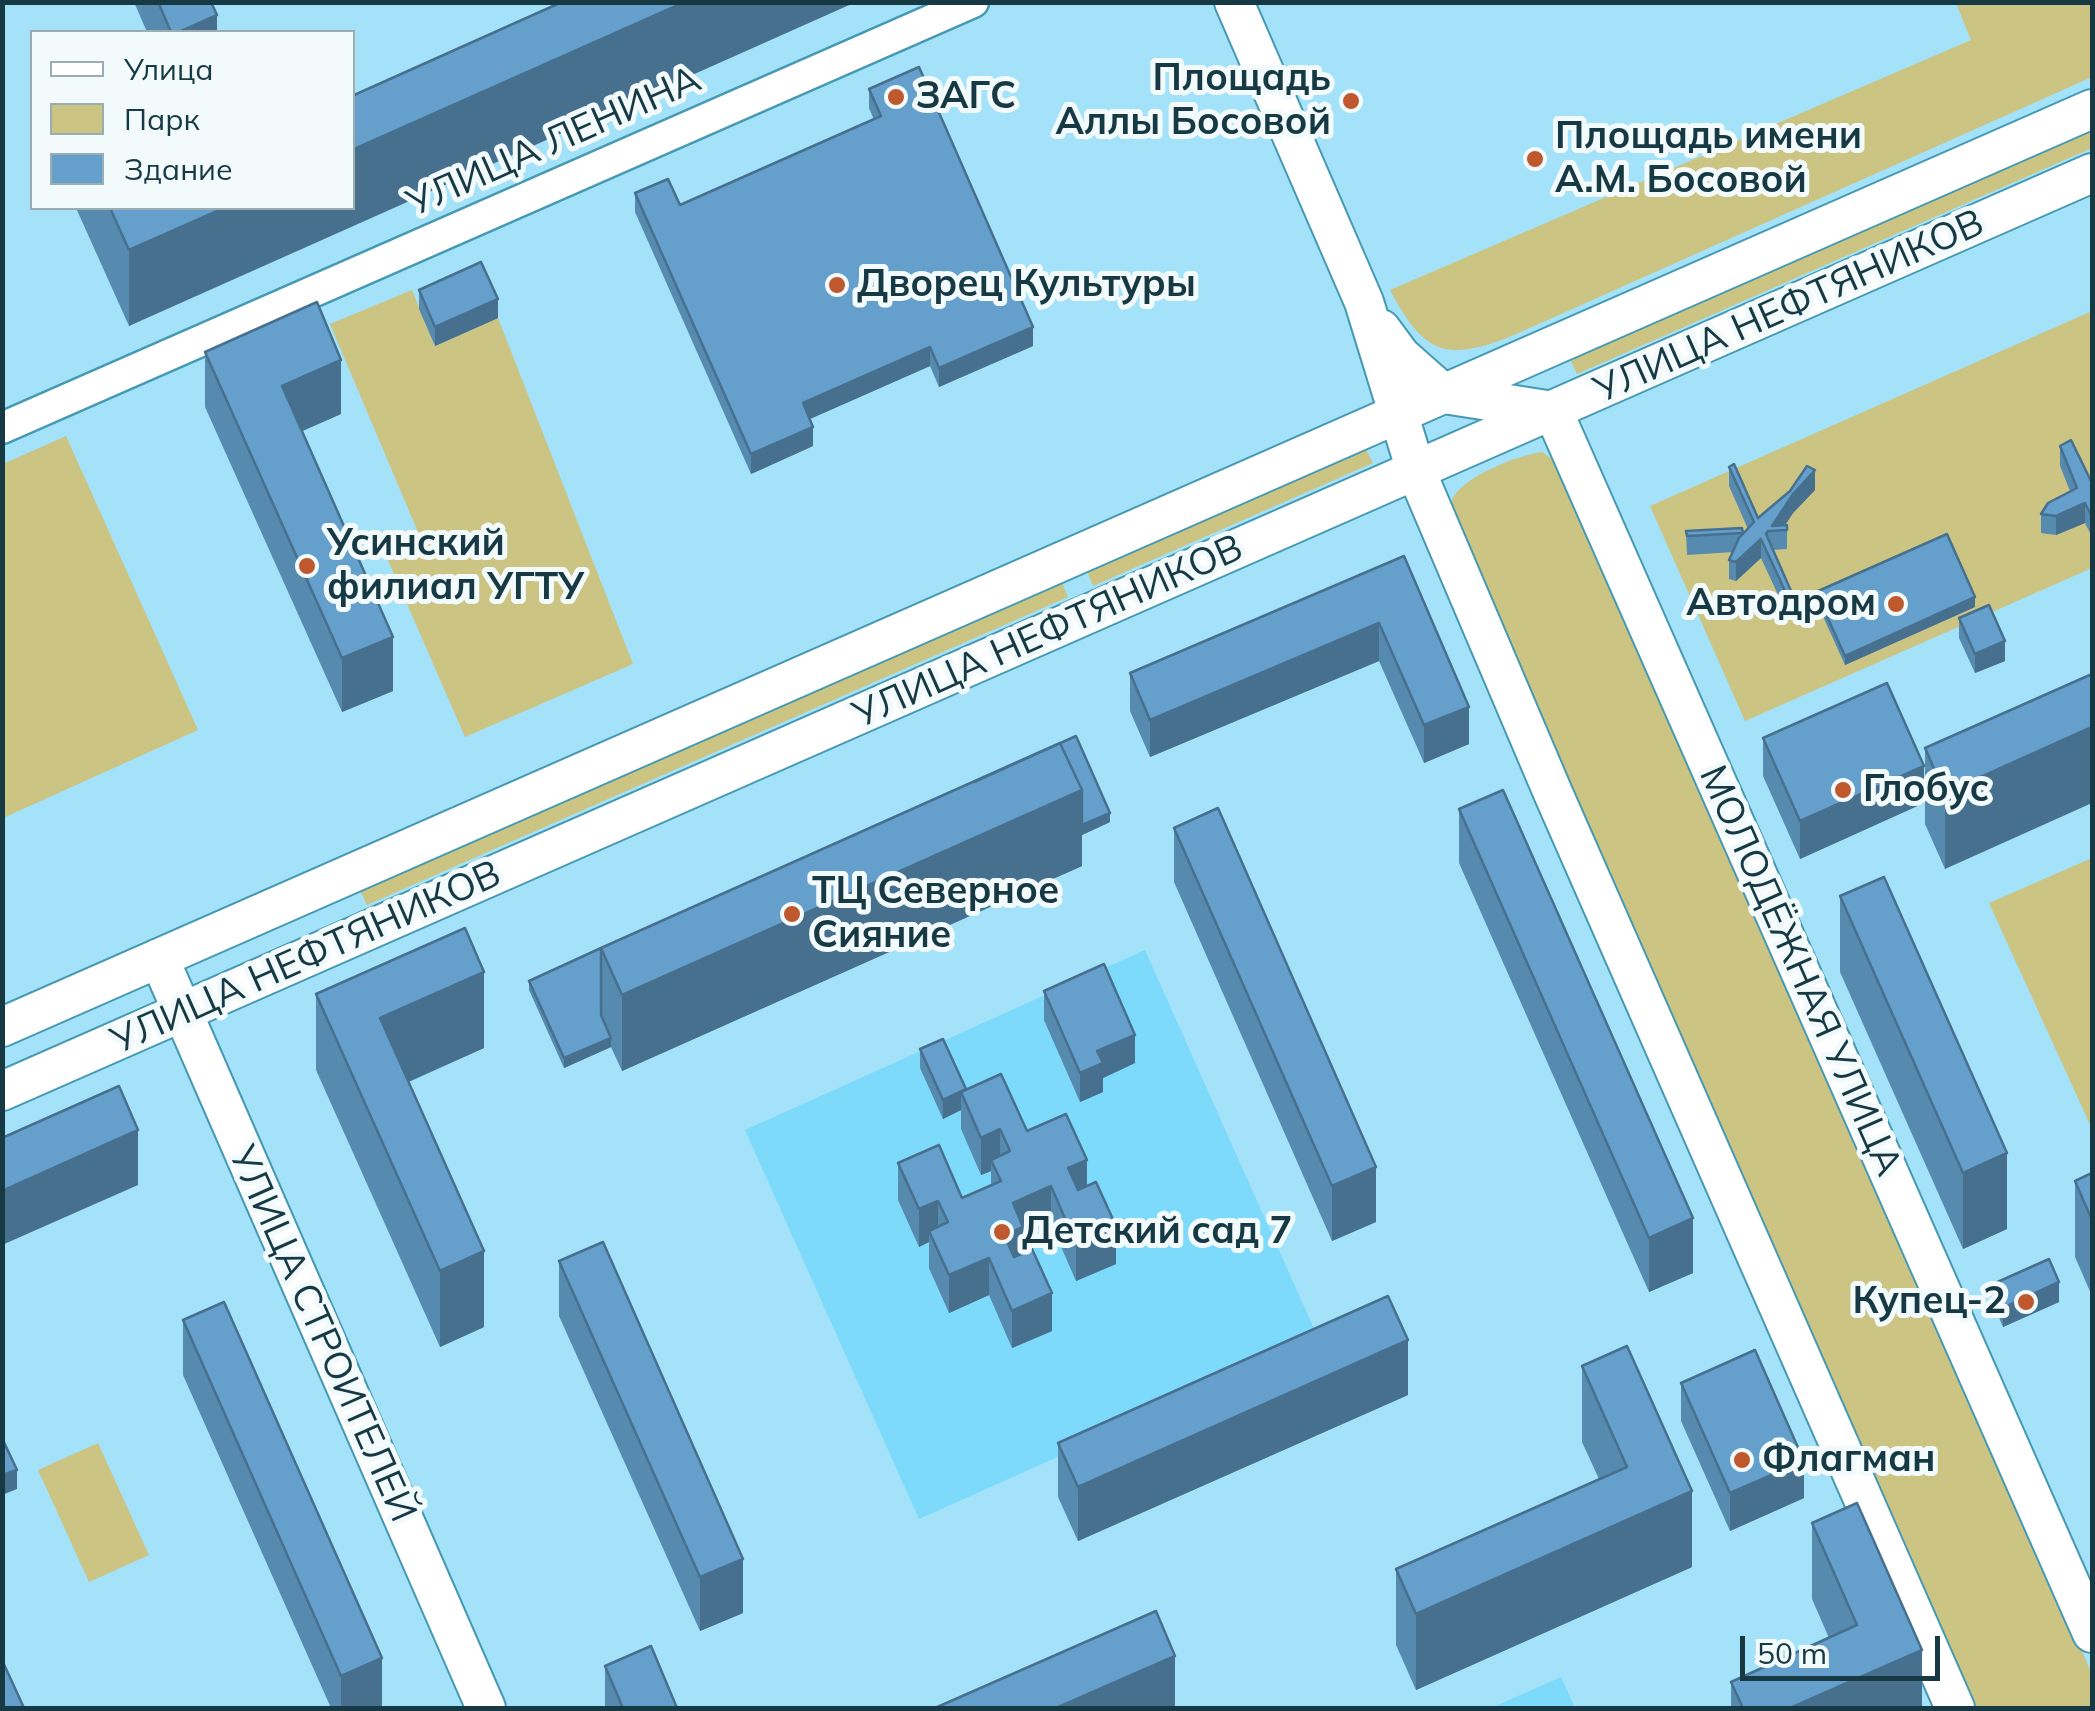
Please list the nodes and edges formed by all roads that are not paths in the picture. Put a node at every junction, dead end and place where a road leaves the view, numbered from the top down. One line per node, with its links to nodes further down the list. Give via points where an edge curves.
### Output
1 (973, 2): 9 (street, УЛИЦА ЛЕНИНА)
2 (1234, 2): 5 (main road)
3 (2092, 109): 6 (main road, УЛИЦА НЕФТЯНИКОВ)
4 (2092, 174): 7 (main road, УЛИЦА НЕФТЯНИКОВ)
5 (1364, 302): 6 (main road, via 1400,356); 8 (main road)
6 (1444, 394): 7 (main road); 8 (main road, УЛИЦА НЕФТЯНИКОВ)
7 (1552, 411): 10 (main road, УЛИЦА НЕФТЯНИКОВ); 17 (main road, МОЛОДЁЖНАЯ УЛИЦА)
8 (1398, 414): 10 (main road); 11 (main road, УЛИЦА НЕФТЯНИКОВ)
9 (2, 428)
10 (1416, 470): 12 (main road, УЛИЦА НЕФТЯНИКОВ); 19 (main road)
11 (1066, 560): 12 (main road); 13 (main road, УЛИЦА НЕФТЯНИКОВ)
12 (1090, 614): 14 (main road, УЛИЦА НЕФТЯНИКОВ)
13 (158, 958): 14 (main road, УЛИЦА СТРОИТЕЛЕЙ); 15 (main road, УЛИЦА НЕФТЯНИКОВ)
14 (181, 1012): 16 (main road, УЛИЦА НЕФТЯНИКОВ); 18 (main road, УЛИЦА СТРОИТЕЛЕЙ)
15 (2, 1026)
16 (2, 1091)
17 (2092, 1633)
18 (486, 1708)
19 (1955, 1708)

